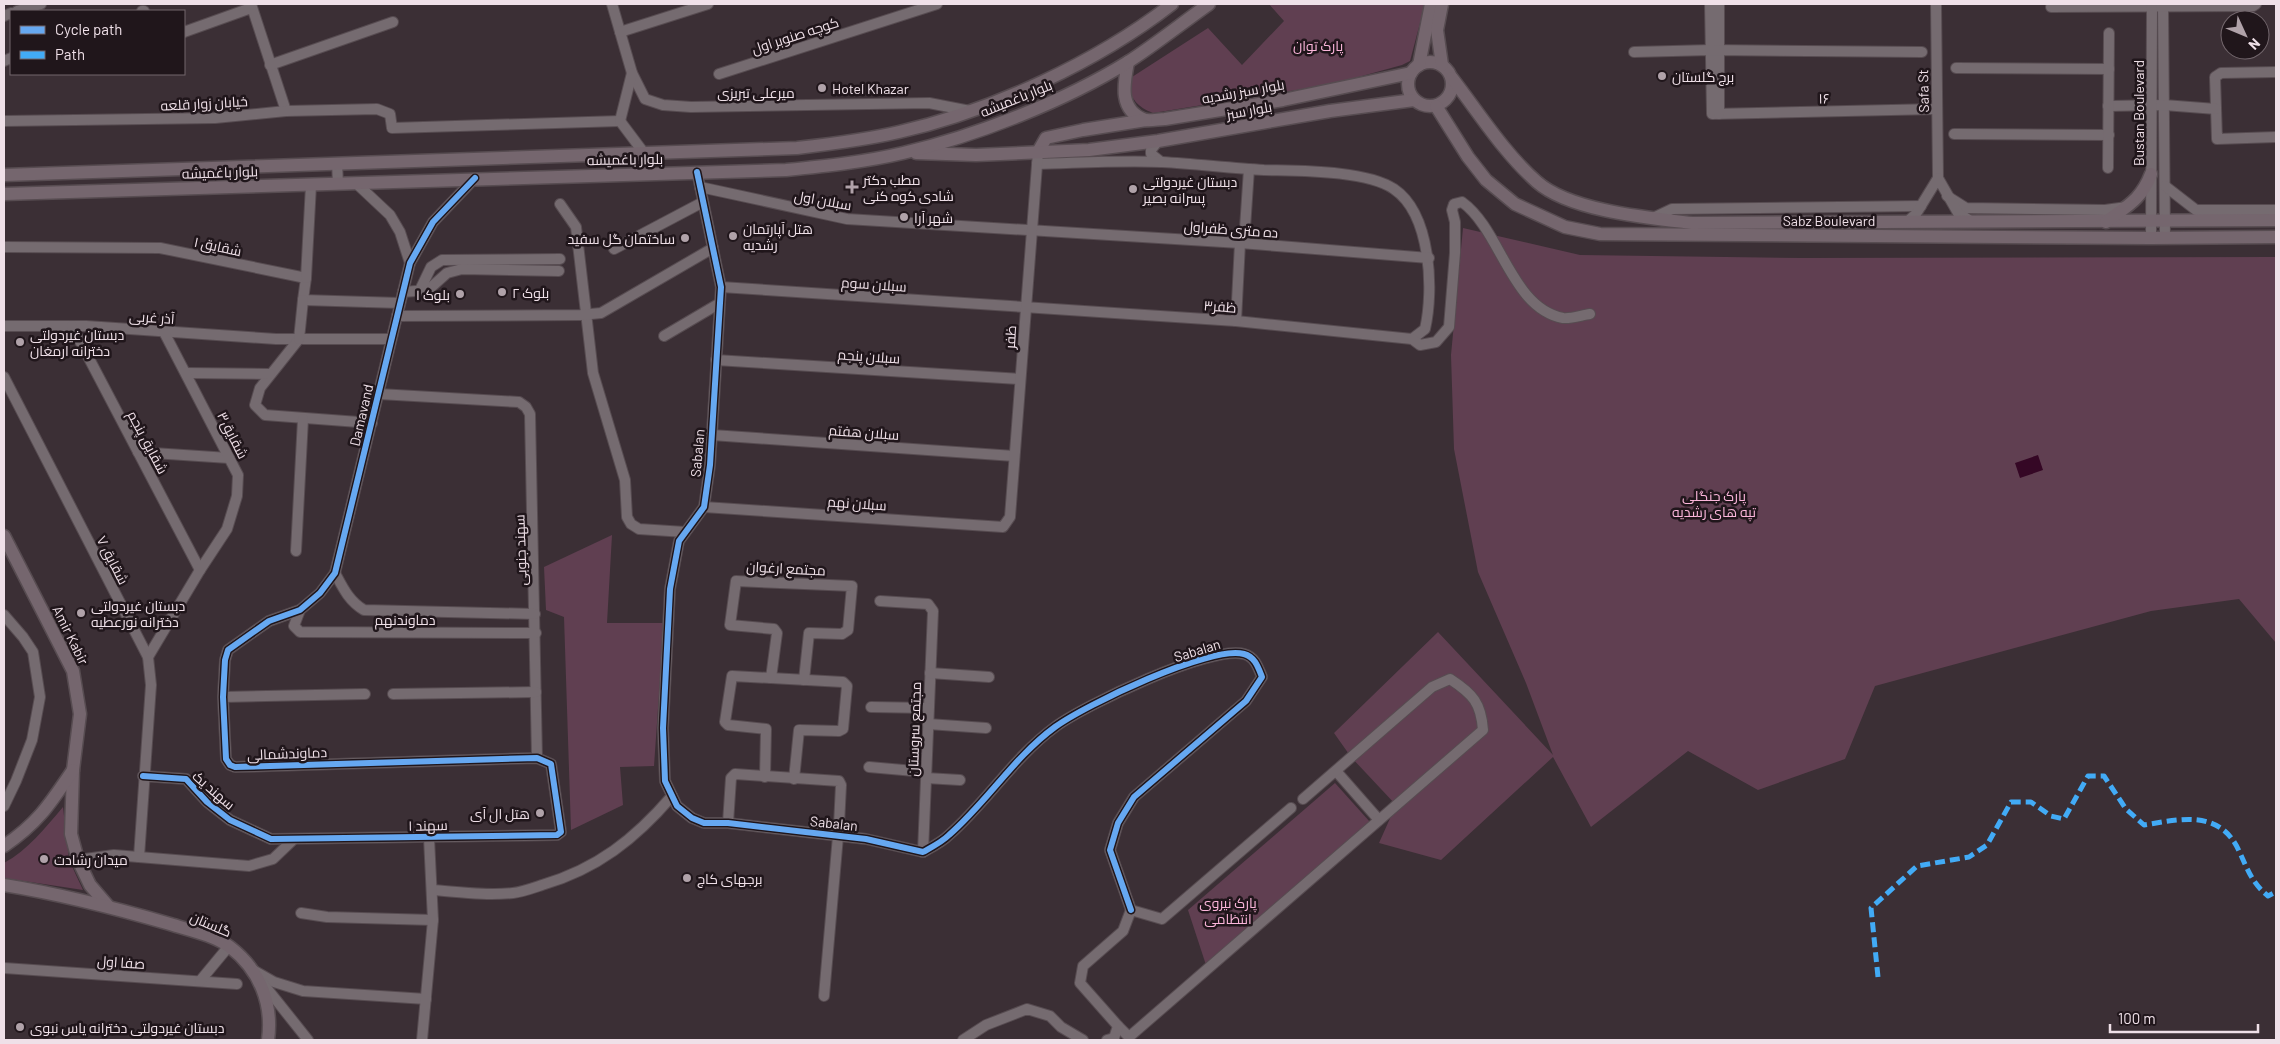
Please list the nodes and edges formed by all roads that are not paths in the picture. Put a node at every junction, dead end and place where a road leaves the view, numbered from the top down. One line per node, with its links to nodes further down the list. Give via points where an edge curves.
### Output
1 (41, 4): 17 (street)
2 (612, 4): 20 (street, میرعلی تبریزی)
3 (708, 4): 20 (street)
4 (937, 4): 33 (street, کوچه صنوبر اول)
5 (1209, 4): 25 (main road, بلوار باغمیشه)
6 (1431, 4): 29 (main road)
7 (1442, 4): 26 (main road, via 1437,30)
8 (1710, 4): 22 (street)
9 (1719, 4): 22 (street)
10 (1936, 4): 40 (street, Safa St)
11 (2256, 4): 14 (street)
12 (1170, 5): 43 (main road, بلوار باغمیشه, via 1087,59)
13 (2152, 5): 14 (street); 16 (street); 39 (street, Bustan Boulevard)
14 (2164, 5): 36 (street, Bustan Boulevard)
15 (251, 6): 19 (street); 27 (street)
16 (2051, 7)
17 (20, 10)
18 (393, 22): 27 (street)
19 (185, 32)
20 (620, 32): 32 (street, میرعلی تبریزی)
21 (2109, 33): 30 (street)
22 (1715, 50): 23 (street); 24 (street); 40 (street, ۱۶, via 1716,114)
23 (1634, 52)
24 (1922, 52)
25 (1128, 62): 44 (main road, via 1123,88 1126,101); 52 (main road, بلوار باغمیشه, via 1019,115)
26 (1442, 64): 29 (main road, via 1430,62); 34 (main road)
27 (270, 65): 42 (street)
28 (1956, 68): 30 (street)
29 (1415, 69): 35 (main road, via 1408,84); 44 (main road, بلوار سبز رشدیه, via 1284,100)
30 (2109, 69): 38 (street)
31 (2276, 72): 41 (street, via 2221,73 2216,77)
32 (632, 73): 43 (street, میرعلی تبریزی, via 644,99 663,105 929,104); 46 (street)
33 (719, 74)
34 (1452, 78): 37 (main road, via 1450,95); 75 (main road, Sabz Boulevard, via 1505,148 1538,183 1554,194 1592,206)
35 (1414, 100): 37 (main road, via 1424,106); 50 (main road, بلوار سبز)
36 (2164, 105): 39 (street); 41 (street); 66 (street, Bustan Boulevard)
37 (1436, 106): 84 (main road, Sabz Boulevard, via 1486,180 1515,204 1565,228 1600,234)
38 (2108, 106): 39 (street); 48 (street)
39 (2151, 106): 59 (street, Bustan Boulevard)
40 (1937, 109): 62 (street, Safa St)
41 (2216, 109): 49 (street, via 2217,139)
42 (286, 111): 45 (street, خیابان زوار قلعه, via 215,118); 46 (street, خیابان زوار قلعه, via 376,109 390,114 392,128)
43 (970, 111): 51 (main road, بلوار باغمیشه, via 900,132 839,143 797,148)
44 (1146, 120): 53 (main road, بلوار سبز رشدیه, via 1046,138)
45 (4, 121)
46 (620, 121): 51 (street)
47 (1954, 134): 48 (street)
48 (2109, 135): 56 (street)
49 (2276, 136)
50 (1158, 141): 53 (main road, بلوار سبز); 54 (street, via 1151,154)
51 (644, 153): 55 (main road, بلوار باغمیشه)
52 (904, 153): 53 (main road, بلوار سبز); 58 (main road, بلوار باغمیشه, via 842,165)
53 (1037, 158): 54 (street); 82 (street, ظفر)
54 (1161, 162): 57 (street)
55 (337, 164): 60 (main road, بلوار باغمیشه); 63 (street)
56 (2108, 168)
57 (1249, 169): 86 (street); 90 (street, via 1367,178 1394,188 1412,207)
58 (697, 172): 61 (main road, بلوار باغمیشه); 67 (street, Sabalan)
59 (2151, 174): 73 (main road, via 2146,189); 80 (street, Bustan Boulevard)
60 (4, 175)
61 (475, 178): 64 (main road, بلوار باغمیشه); 92 (street, via 433,222)
62 (1938, 178): 69 (street); 72 (street)
63 (338, 184): 64 (main road, بلوار باغمیشه); 65 (main road, بلوار باغمیشه)
64 (357, 184): 92 (street, via 390,216 400,232)
65 (311, 185): 68 (main road, بلوار باغمیشه); 94 (street)
66 (2165, 186): 74 (street, via 2196,210); 81 (street, Bustan Boulevard)
67 (700, 187): 70 (street, Sabalan); 82 (street, سبلان اول, via 847,219)
68 (4, 194)
69 (1947, 196): 73 (street, via 1966,208 2105,210); 77 (street, via 1958,213)
70 (703, 202): 88 (street, Sabalan); 89 (street)
71 (560, 204): 102 (street, via 576,227)
72 (1921, 206): 75 (street, via 1672,209); 76 (street)
73 (2128, 206): 79 (main road)
74 (2276, 210)
75 (1653, 218): 76 (main road, Sabz Boulevard, via 1692,223)
76 (1908, 220): 77 (main road, Sabz Boulevard)
77 (1969, 220): 79 (main road, Sabz Boulevard)
78 (2276, 220): 81 (main road, Sabz Boulevard)
79 (2106, 222): 80 (main road, Sabz Boulevard)
80 (2151, 222): 81 (main road, Sabz Boulevard); 84 (street, Bustan Boulevard)
81 (2165, 222): 85 (street, Bustan Boulevard)
82 (1032, 231): 86 (street, ده متری ظفراول); 101 (street, ظفر)
83 (2276, 237): 85 (main road, Sabz Boulevard)
84 (2151, 238): 85 (main road, Sabz Boulevard)
85 (2165, 238)
86 (1242, 243): 90 (street, ده متری ظفراول); 105 (street)
87 (4, 247): 94 (street, شقایق ۱, via 160,248)
88 (713, 248): 95 (street, Sabalan); 102 (street, via 601,313)
89 (614, 249)
90 (1429, 258): 111 (street, via 1425,330)
91 (560, 259): 97 (street, via 442,260 432,267)
92 (410, 262): 96 (street, Damavand)
93 (559, 271): 97 (street, via 462,269 447,272 428,290)
94 (306, 278): 98 (street)
95 (721, 287): 100 (street, Sabalan); 101 (street, سبلان سوم)
96 (403, 292): 97 (street); 99 (street, Damavand)
97 (419, 292)
98 (303, 300): 99 (street); 112 (street)
99 (400, 303): 104 (street, Damavand)
100 (720, 303): 110 (street); 114 (street, Sabalan)
101 (1026, 308): 105 (street, ظفر۳); 118 (street, ظفر)
102 (585, 314): 104 (street); 128 (street, via 593,373 625,480 627,518 639,529)
103 (1590, 314): 111 (street, ظفر۳, via 1565,318 1545,312 1519,285 1486,230 1462,202 1454,204 1452,210 1455,253 1449,327 1436,342 1420,345)
104 (397, 316): 113 (street, Damavand)
105 (1236, 321): 111 (street, ظفر۳)
106 (4, 326): 107 (street, آذر غربی)
107 (72, 326): 109 (street, آذر غربی); 123 (street, شقایق پنجم)
108 (299, 328): 112 (street)
109 (164, 332): 112 (street, آذر غربی); 115 (street, شقایق۳)
110 (664, 336)
111 (1412, 339)
112 (299, 340): 113 (street, آذر غربی); 116 (street)
113 (391, 340): 119 (street, Damavand)
114 (716, 360): 118 (street, سبلان پنجم); 122 (street, Sabalan)
115 (186, 373): 116 (street); 125 (street, شقایق۳)
116 (270, 374): 120 (street, via 257,396 255,405 259,412)
117 (4, 377): 138 (street, شقایق ۷)
118 (1020, 379): 124 (street, ظفر)
119 (378, 394): 121 (street, Damavand); 135 (street, سهند جنوبی, via 519,402 526,407 530,414)
120 (303, 419): 121 (street); 130 (street)
121 (372, 423): 132 (street, Damavand)
122 (712, 435): 124 (street, سبلان هفتم); 126 (street, Sabalan)
123 (138, 452): 125 (street); 131 (street, شقایق پنجم)
124 (1014, 456): 127 (street, ظفر)
125 (230, 458): 131 (street, شقایق۳, via 238,474 237,496 228,529)
126 (704, 507): 127 (street, سبلان نهم, via 1003,527); 128 (street, Sabalan)
127 (1007, 523)
128 (685, 532): 160 (street, Sabalan, via 679,541 670,589 662,728 665,781)
129 (4, 536): 153 (main road, Amir Kabir, via 74,670 80,714)
130 (296, 551)
131 (200, 570): 138 (street, شقایق۳)
132 (336, 573): 134 (street, دماوندشمالی); 135 (street, via 348,598 364,610)
133 (880, 601): 139 (street, مجتمع سروستان, via 928,604 932,607)
134 (300, 610): 137 (street, دماوندنهم, via 294,626 300,632); 146 (street, دماوندشمالی, via 269,621 228,650)
135 (536, 614): 137 (street, سهند جنوبی)
136 (4, 615): 162 (street, via 33,652 40,697 32,740)
137 (536, 633): 143 (street, سهند جنوبی)
138 (148, 657): 156 (street, شقایق ۷, via 151,685)
139 (930, 674): 140 (street); 148 (street, مجتمع سروستان)
140 (990, 677)
141 (771, 678): 142 (street); 142 (street, مجتمع ارغوان, via 777,630 730,625 736,581 852,586 846,633 810,633); 157 (street, via 732,676 725,722 766,729)
142 (804, 680): 158 (street, via 846,683 844,725 839,731 799,730)
143 (536, 692): 145 (street); 151 (street, سهند جنوبی)
144 (365, 694): 146 (street)
145 (393, 694)
146 (223, 697): 151 (street, دماوندشمالی, via 226,762 232,767)
147 (871, 707): 148 (street)
148 (928, 708): 149 (street, مجتمع سروستان)
149 (928, 724): 150 (street); 155 (street, مجتمع سروستان)
150 (986, 728)
151 (537, 758): 168 (street, سهند ۱, via 551,764 561,832 557,835)
152 (869, 768): 155 (street)
153 (73, 770): 170 (main road, Amir Kabir, via 49,806 28,829); 173 (main road, via 71,834)
154 (1336, 771): 161 (street); 164 (street); 164 (street, via 1432,688 1450,679 1477,701 1482,712 1483,730)
155 (926, 775): 159 (street); 171 (street, مجتمع سروستان)
156 (143, 776): 169 (street, سهند یک, via 186,779 207,802 230,820 271,839); 172 (street, شقایق ۷)
157 (765, 777): 158 (street); 165 (street, via 732,775)
158 (794, 779): 166 (street, via 840,782)
159 (960, 780)
160 (672, 796): 165 (street, Sabalan, via 677,806 692,818 704,823); 175 (street, via 646,825 610,855 567,878 514,894)
161 (1303, 799)
162 (4, 806)
163 (1291, 808): 177 (street, via 1162,919)
164 (1379, 820): 187 (street, via 1129,1037)
165 (728, 824): 167 (street, Sabalan)
166 (839, 824)
167 (838, 836): 171 (street, Sabalan); 185 (street)
168 (429, 838): 169 (street, سهند ۱); 175 (street)
169 (294, 839): 172 (street, via 273,859 249,866)
170 (4, 846)
171 (923, 852): 177 (street, Sabalan, via 948,836 1029,749 1056,726 1093,704 1186,664 1230,652 1246,654 1256,662 1262,677 1246,701 1134,797 1118,823 1110,850)
172 (140, 857): 173 (street, via 114,855)
173 (78, 860): 176 (main road, via 90,885)
174 (4, 885): 176 (main road, گلستان)
175 (432, 890): 179 (street)
176 (108, 906): 180 (main road, گلستان, via 200,933)
177 (1131, 910): 187 (street, via 1123,931 1083,966 1080,983)
178 (301, 913): 179 (street, via 327,917)
179 (433, 920): 186 (street)
180 (229, 946): 182 (main road, گلستان); 183 (street)
181 (4, 968): 183 (street, صفا اول)
182 (253, 970): 186 (street, via 274,982 303,991); 188 (main road, گلستان, via 265,993 270,1024); 189 (street)
183 (200, 981): 184 (street, صفا اول)
184 (237, 984)
185 (824, 996)
186 (426, 999): 190 (street)
187 (1118, 1026): 193 (street, via 1114,1038)
188 (268, 1040)
189 (308, 1040)
190 (422, 1040)
191 (963, 1040): 192 (street, via 986,1025 1027,1009 1050,1016)
192 (1083, 1040)
193 (1107, 1040)

